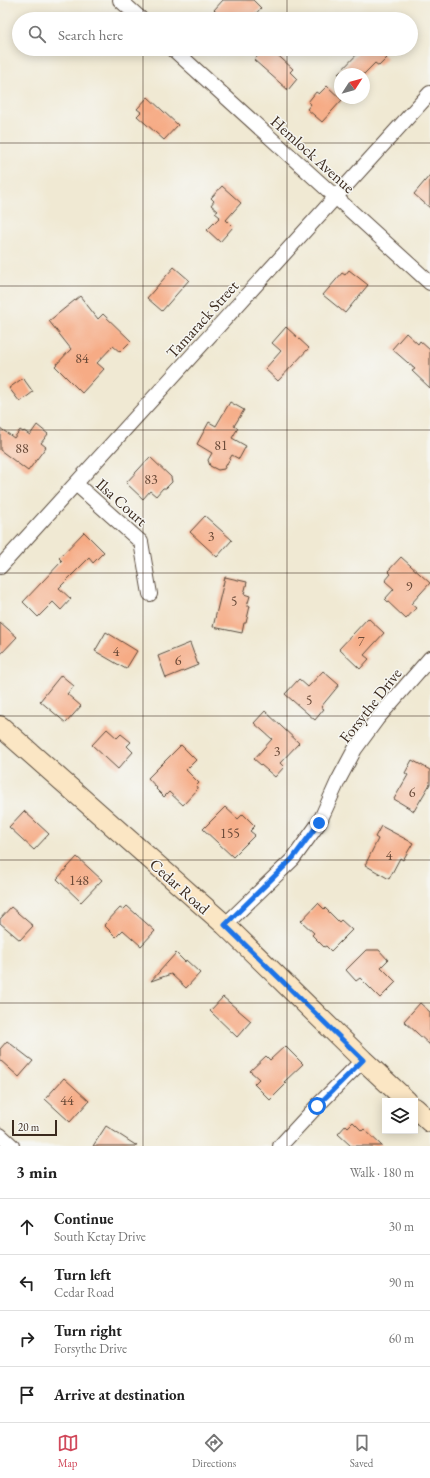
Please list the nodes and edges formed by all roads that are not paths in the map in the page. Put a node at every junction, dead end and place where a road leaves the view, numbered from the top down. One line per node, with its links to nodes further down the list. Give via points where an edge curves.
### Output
1 (120, 0): 2 (street)
2 (133, 12)
3 (181, 56): 5 (street, Hemlock Avenue)
4 (430, 93): 5 (street, Tamarack Street)
5 (335, 197): 6 (street, Hemlock Avenue); 7 (street, Tamarack Street)
6 (430, 283)
7 (76, 484): 8 (street, Tamarack Street); 9 (street, Ilsa Court, via 141,542)
8 (0, 567)
9 (150, 594)
10 (430, 658): 12 (street, Forsythe Drive, via 377,719 355,749 319,823 293,858)
11 (0, 726): 12 (street, Cedar Road)
12 (225, 925): 13 (street, Cedar Road)
13 (363, 1060): 14 (street, Cedar Road); 19 (street)
14 (404, 1098)
15 (418, 1111): 16 (street)
16 (430, 1122)
17 (0, 1135): 18 (street)
18 (12, 1146)
19 (280, 1146)

